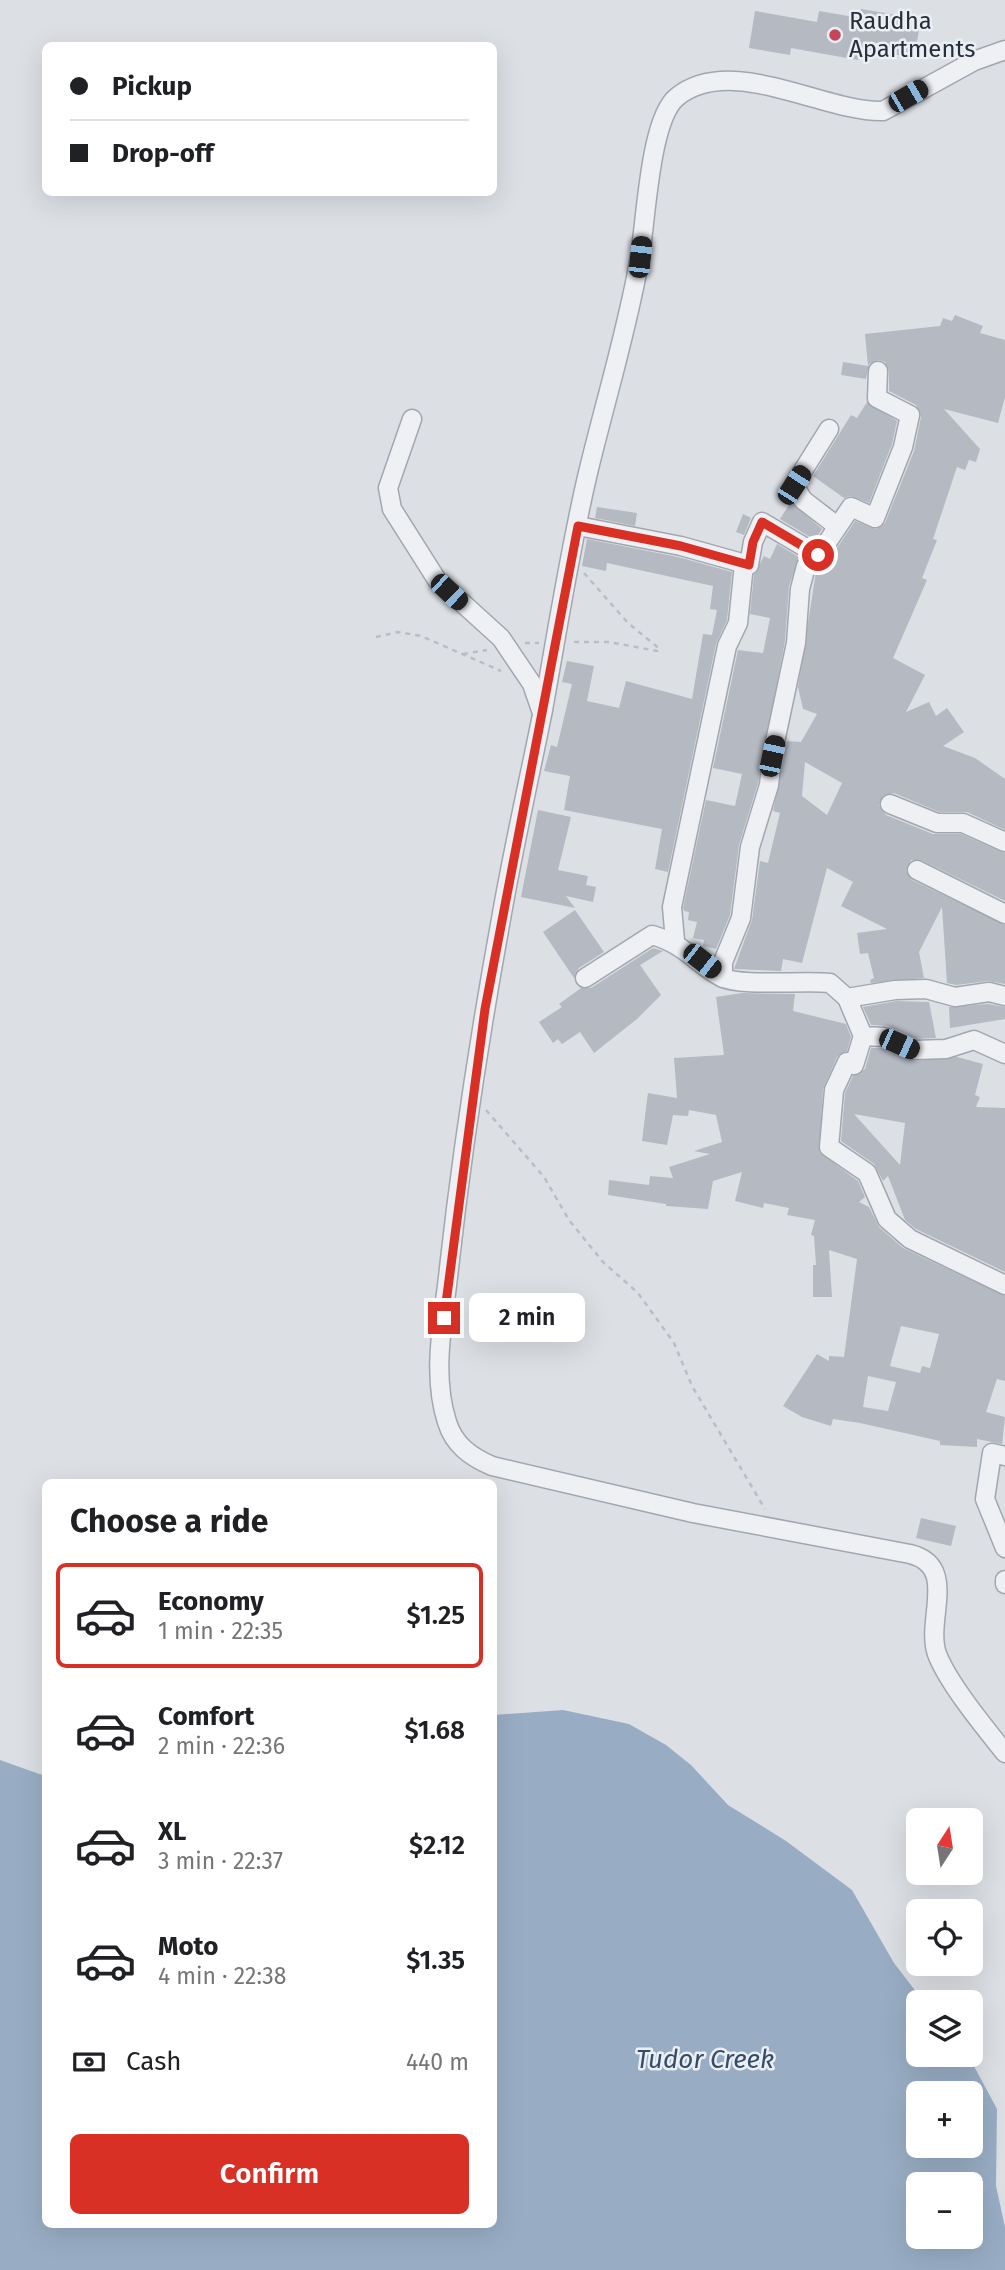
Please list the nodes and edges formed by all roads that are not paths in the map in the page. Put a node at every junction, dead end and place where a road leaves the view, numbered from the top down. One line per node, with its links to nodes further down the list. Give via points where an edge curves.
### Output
1 (1005, 50): 5 (street, via 974,61 883,111 724,81 696,87 673,100 660,125 625,332)
2 (878, 371): 6 (street, via 877,398 910,415 903,447 875,518 851,507)
3 (412, 419): 9 (street, via 388,488 392,509 437,580 500,638 532,684)
4 (829, 429): 6 (street, via 794,485 803,500)
5 (578, 526): 8 (street); 9 (street)
6 (837, 526): 7 (street)
7 (818, 555): 8 (street, via 762,522 749,565); 16 (street, via 806,566 800,589 796,643 769,785 750,847 741,918 723,962)
8 (744, 564): 14 (street, via 738,623 727,646 672,907)
9 (542, 714): 24 (street, via 492,965 473,1095 440,1349 439,1384 447,1423 471,1457 524,1476 918,1556 937,1576 937,1653)
10 (890, 804): 11 (street, via 937,823 962,823)
11 (1005, 842)
12 (917, 870): 13 (street)
13 (1005, 914)
14 (675, 942): 15 (street, via 652,935); 16 (street)
15 (585, 978)
16 (723, 978): 18 (street, via 831,983)
17 (1005, 996): 18 (street, via 989,992 955,997 926,989 895,989)
18 (847, 998): 19 (street)
19 (863, 1036): 20 (street, via 884,1037 914,1050 946,1049 974,1040); 21 (street, via 854,1065 847,1062 834,1090 829,1147 867,1173 887,1219 909,1238)
20 (1005, 1054)
21 (1005, 1284)
22 (1005, 1456): 23 (street, via 992,1453 985,1499)
23 (1005, 1548)
24 (1005, 1753)

